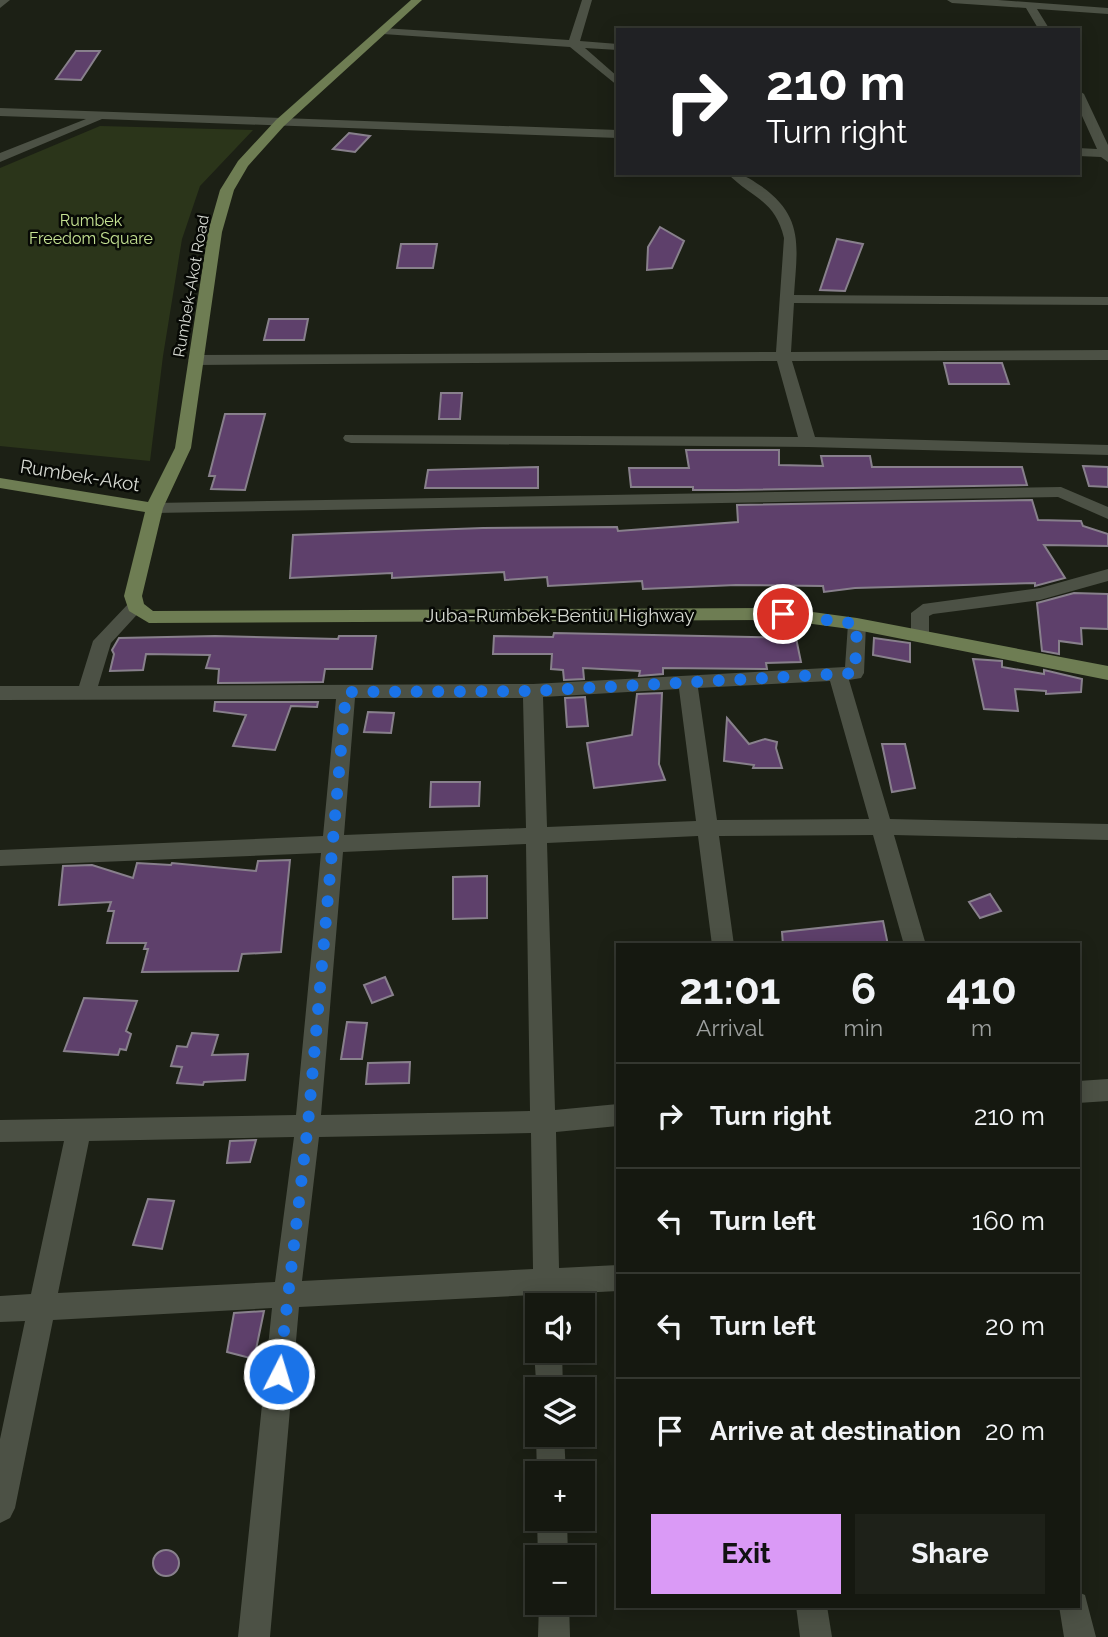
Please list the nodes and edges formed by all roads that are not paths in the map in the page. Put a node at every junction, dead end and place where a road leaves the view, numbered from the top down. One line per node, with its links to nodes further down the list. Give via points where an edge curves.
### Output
1 (5, 0): 5 (street)
2 (417, 0): 9 (main road, Rumbek-Akot Road)
3 (587, 0): 10 (street)
4 (952, 0): 6 (street)
5 (0, 5)
6 (1029, 5): 7 (street); 8 (street)
7 (1108, 11)
8 (1044, 28)
9 (383, 31): 10 (street); 16 (main road, Rumbek-Akot Road)
10 (573, 44): 11 (street); 12 (street)
11 (616, 47)
12 (616, 81)
13 (1080, 98): 19 (street)
14 (0, 112): 15 (street)
15 (104, 116): 16 (street); 20 (street)
16 (280, 123): 17 (street); 26 (main road, Rumbek-Akot Road, via 243,164 227,190 215,232)
17 (616, 134)
18 (1080, 152): 19 (street)
19 (1107, 155)
20 (0, 158)
21 (736, 175): 22 (street, via 777,204 788,220)
22 (788, 299): 23 (street); 24 (street)
23 (1106, 304)
24 (783, 355): 25 (street); 26 (street); 28 (street)
25 (1108, 355)
26 (196, 360): 31 (main road, Rumbek-Akot Road, via 183,449)
27 (351, 438): 28 (street)
28 (808, 442): 29 (street)
29 (1108, 450)
30 (0, 483): 31 (main road, Rumbek-Akot)
31 (154, 508): 32 (street, via 1061,492); 34 (main road, via 133,596)
32 (1108, 514)
33 (1108, 575): 36 (street, via 1040,594 929,608 920,613)
34 (135, 607): 35 (main road, Juba-Rumbek-Bentiu Highway, via 149,617 783,614); 43 (street, via 102,641)
35 (857, 624): 36 (main road, Juba-Rumbek-Bentiu Highway); 38 (street, via 855,673)
36 (920, 636): 37 (main road, Juba-Rumbek-Bentiu Highway)
37 (1108, 673)
38 (838, 674): 39 (street); 44 (street)
39 (688, 684): 40 (street); 45 (street)
40 (533, 691): 41 (street); 47 (street)
41 (346, 692): 43 (street); 48 (street)
42 (0, 693): 43 (street)
43 (86, 693)
44 (880, 827): 45 (street); 46 (street); 51 (street)
45 (709, 828): 47 (street); 50 (street)
46 (1108, 832)
47 (536, 836): 48 (street); 55 (street)
48 (332, 845): 49 (street); 56 (street)
49 (0, 858)
50 (723, 943)
51 (914, 943)
52 (1108, 1090): 53 (street)
53 (1080, 1092)
54 (616, 1115): 55 (street)
55 (542, 1122): 56 (street); 60 (street)
56 (308, 1124): 57 (street); 63 (street)
57 (79, 1130): 58 (street); 64 (street)
58 (0, 1131)
59 (616, 1278): 61 (street)
60 (547, 1293)
61 (551, 1293)
62 (525, 1294): 63 (street)
63 (287, 1295): 64 (street); 70 (street)
64 (42, 1307): 65 (street); 66 (street)
65 (0, 1309)
66 (0, 1508)
67 (811, 1608): 72 (street)
68 (1074, 1608): 73 (street)
69 (554, 1615): 71 (street)
70 (254, 1637)
71 (554, 1637)
72 (816, 1637)
73 (1080, 1637)

